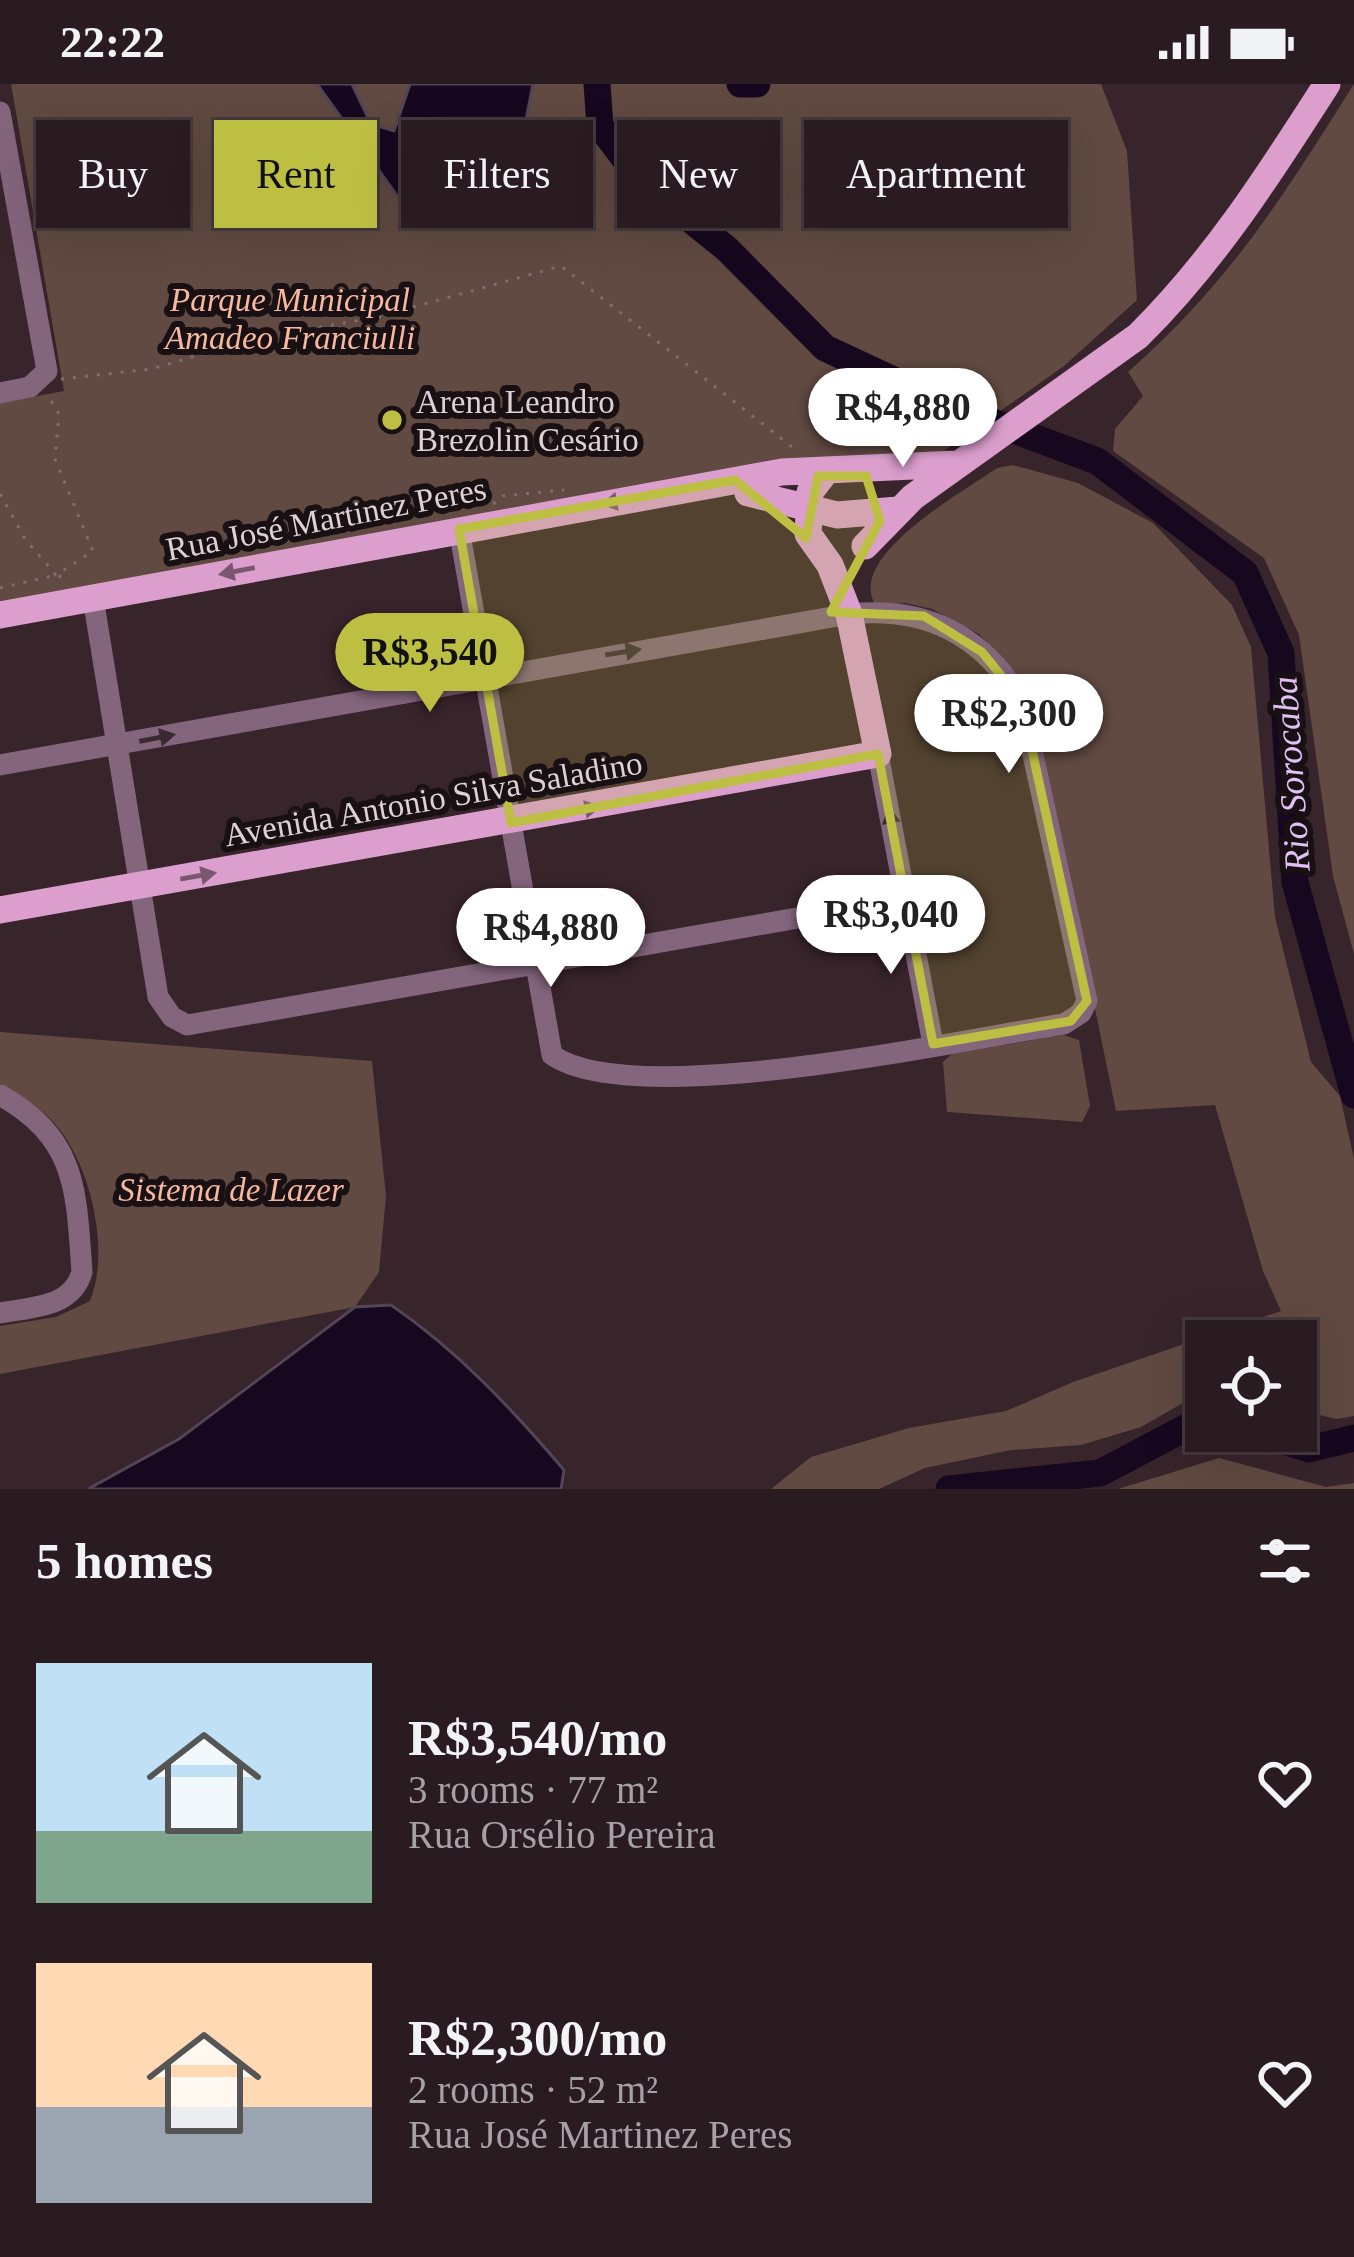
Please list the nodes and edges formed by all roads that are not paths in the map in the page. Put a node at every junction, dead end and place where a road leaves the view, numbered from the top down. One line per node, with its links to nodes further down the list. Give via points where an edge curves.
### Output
1 (1327, 84): 5 (main road, via 1231,231 1169,305 1138,336)
2 (0, 112): 3 (street)
3 (11, 240): 4 (street, via 47,371 40,381)
4 (0, 393)
5 (962, 461): 6 (main road, Rua José Martinez Peres); 9 (main road)
6 (829, 466): 7 (main road, Rua José Martinez Peres); 8 (main road, via 814,481); 9 (main road, via 873,482)
7 (742, 486): 8 (main road, Rua José Martinez Peres); 10 (main road, Rua José Martinez Peres, one-way to 10); 11 (main road)
8 (808, 511): 9 (main road, Rua José Martinez Peres); 11 (main road)
9 (890, 512): 13 (main road, via 865,546)
10 (459, 529): 12 (main road, Rua José Martinez Peres, one-way to 12); 15 (street)
11 (814, 545): 13 (main road)
12 (93, 598): 14 (main road, Rua José Martinez Peres); 16 (street)
13 (845, 603): 15 (street, one-way to 13); 17 (main road); 24 (street, via 924,616 1005,673 1021,700 1087,1001 1064,1024)
14 (0, 615)
15 (485, 675): 16 (street, one-way to 15); 19 (street)
16 (115, 745): 18 (street); 20 (street)
17 (878, 754): 19 (main road, Avenida Antonio Silva Saladino, one-way to 17); 21 (street, one-way to 17)
18 (0, 765)
19 (511, 823): 20 (main road, Avenida Antonio Silva Saladino, one-way to 19); 23 (street)
20 (139, 886): 22 (main road, Avenida Antonio Silva Saladino); 23 (street, via 158,997 187,1025)
21 (906, 899): 23 (street); 24 (street)
22 (0, 910)
23 (536, 964): 24 (street, via 552,1055 570,1068 694,1077 780,1072)
24 (933, 1044)
25 (0, 1095): 26 (street, via 38,1119 70,1168 82,1272 78,1286 56,1302)
26 (0, 1313)

